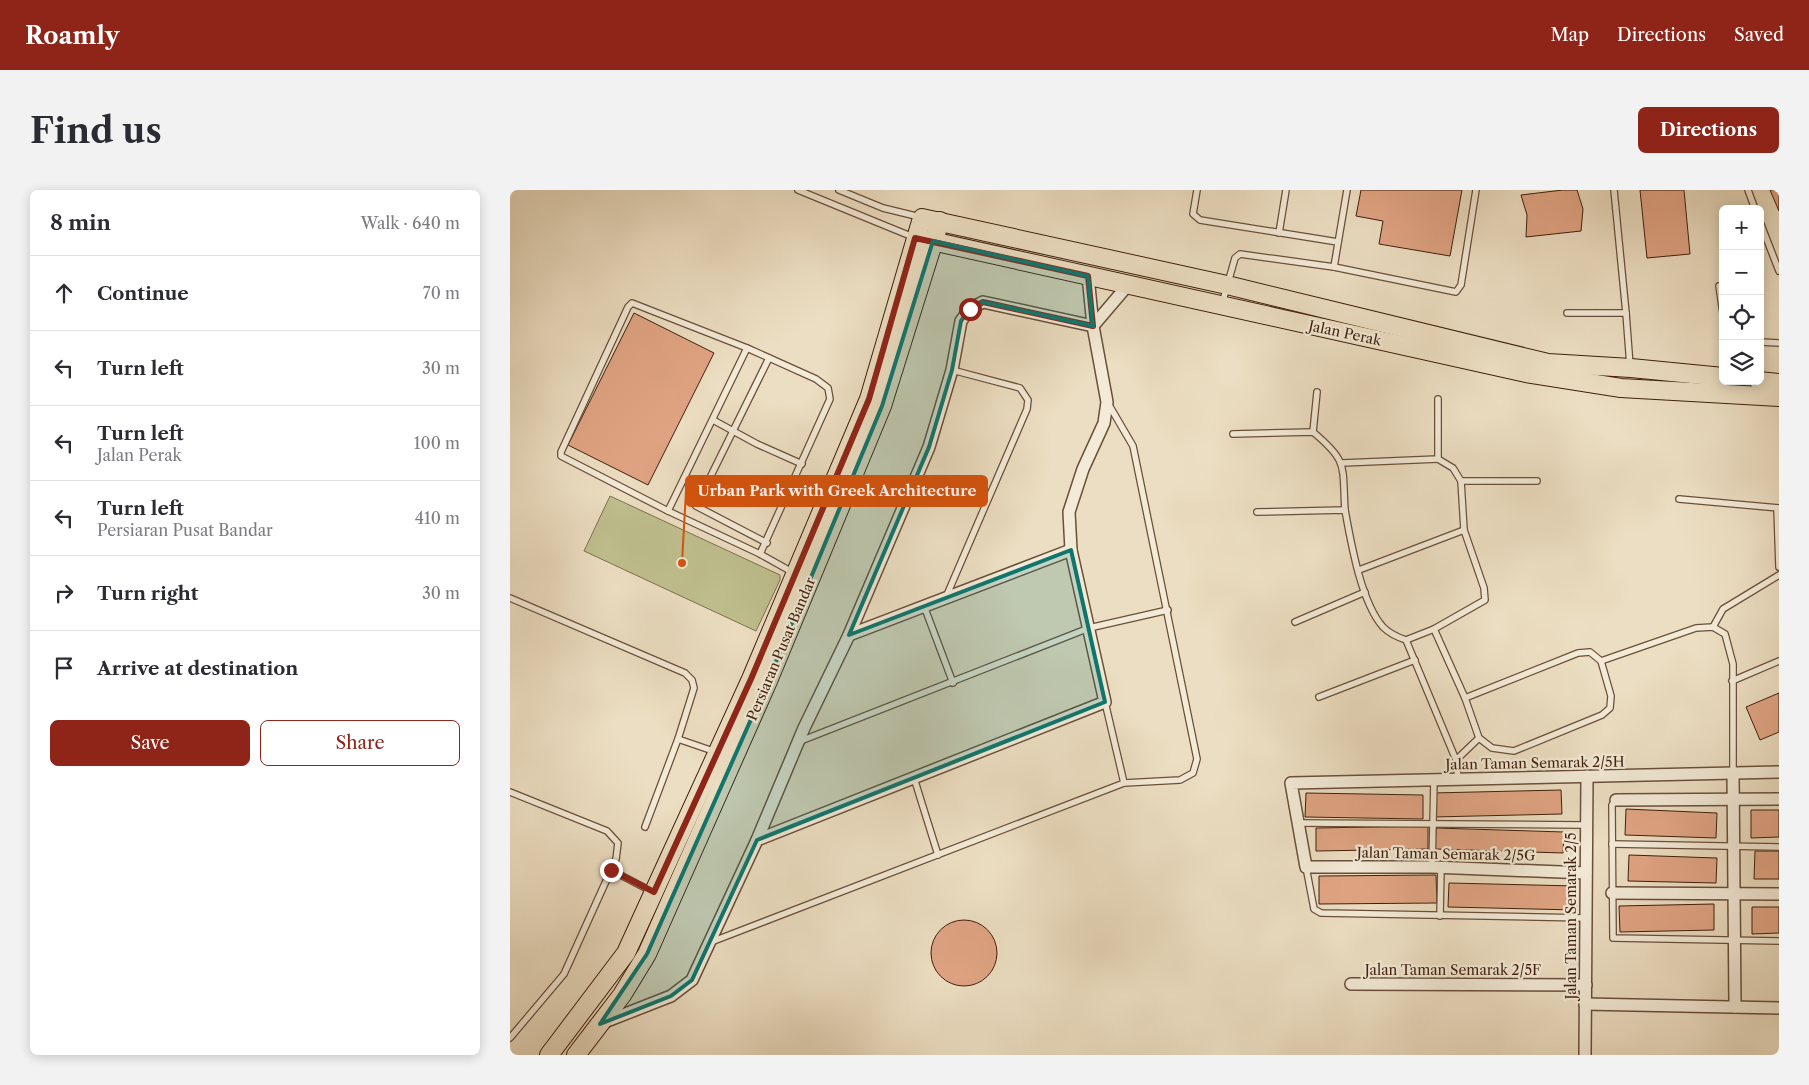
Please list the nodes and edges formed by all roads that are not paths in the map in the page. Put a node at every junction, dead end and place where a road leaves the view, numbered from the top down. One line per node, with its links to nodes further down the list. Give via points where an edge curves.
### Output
1 (798, 190): 14 (lane)
2 (839, 190): 10 (lane, via 883,208)
3 (1197, 190): 13 (lane, via 1193,214 1200,220)
4 (1286, 190): 13 (lane)
5 (1346, 190): 16 (lane)
6 (1476, 190): 18 (lane, via 1461,285 1456,292)
7 (1614, 190): 25 (lane)
8 (1748, 190): 9 (lane)
9 (1754, 205)
10 (922, 218): 11 (main road, Jalan Perak); 14 (main road, Persiaran Pusat Bandar)
11 (940, 220): 15 (main road, Persiaran Pusat Bandar); 17 (main road, Jalan Perak)
12 (1764, 232): 19 (lane)
13 (1279, 233): 16 (lane)
14 (915, 238): 15 (main road, Jalan Perak); 60 (main road, Persiaran Pusat Bandar, via 869,399)
15 (933, 241): 20 (main road, Jalan Perak); 124 (main road, Persiaran Pusat Bandar, via 882,406 768,682 647,954)
16 (1338, 242): 18 (lane)
17 (1120, 261): 21 (main road, Jalan Perak); 22 (main road, via 1123,274)
18 (1334, 268): 21 (lane, via 1240,254 1234,258)
19 (1779, 271)
20 (1088, 276): 22 (main road, Jalan Perak); 26 (street)
21 (1227, 285): 23 (lane); 31 (main road, Jalan Perak, via 1548,363)
22 (1135, 286): 23 (main road, Jalan Perak); 26 (street)
23 (1221, 306): 37 (main road, Jalan Perak, via 1526,373 1621,388)
24 (1567, 313): 25 (lane)
25 (1626, 313): 31 (lane)
26 (1093, 326): 32 (street, via 983,302 970,309 961,321); 39 (street)
27 (1764, 342): 28 (lane)
28 (1779, 343)
29 (746, 348): 30 (lane); 40 (lane); 52 (lane, via 637,303 632,302 628,307 561,456)
30 (768, 358): 41 (lane); 46 (lane, via 828,388 830,399)
31 (1630, 368): 33 (main road, Jalan Perak)
32 (952, 370): 64 (lane, via 1020,388 1028,400 1028,409); 71 (street, via 929,446)
33 (1719, 378)
34 (1764, 382): 35 (main road)
35 (1779, 383)
36 (1317, 392): 42 (lane)
37 (1779, 397)
38 (1438, 399): 44 (lane)
39 (1107, 402): 56 (street, via 1104,423 1068,512); 66 (lane, via 1133,446)
40 (713, 420): 41 (lane); 52 (lane)
41 (732, 431): 46 (lane); 55 (lane, via 696,506)
42 (1313, 432): 43 (lane); 45 (lane, via 1336,452)
43 (1233, 434)
44 (1438, 459): 45 (lane); 47 (lane, via 1453,468)
45 (1342, 463): 51 (lane)
46 (802, 464): 55 (lane)
47 (1461, 481): 48 (lane); 54 (lane)
48 (1536, 481)
49 (1679, 500): 50 (lane)
50 (1778, 508): 58 (lane)
51 (1345, 510): 53 (lane); 59 (lane)
52 (668, 511): 57 (lane)
53 (1257, 512)
54 (1464, 530): 59 (lane); 70 (lane, via 1485,600)
55 (767, 543): 57 (lane)
56 (1071, 550): 64 (street); 69 (street)
57 (760, 554): 60 (lane)
58 (1779, 567)
59 (1359, 570): 62 (lane)
60 (795, 574): 84 (main road, Persiaran Pusat Bandar)
61 (1779, 575): 68 (lane, via 1724,609)
62 (1364, 592): 67 (lane); 72 (lane, via 1383,626)
63 (510, 598): 82 (lane, via 685,672 694,688)
64 (946, 598): 65 (street)
65 (924, 606): 71 (street); 77 (lane)
66 (1168, 610): 69 (lane); 92 (lane, via 1197,759 1193,773 1180,780)
67 (1295, 622)
68 (1713, 627): 74 (lane, via 1696,628); 76 (lane, via 1725,634 1733,664)
69 (1089, 628): 77 (lane); 80 (street)
70 (1434, 629): 72 (lane); 79 (lane)
71 (849, 635): 83 (street)
72 (1406, 640): 73 (lane)
73 (1415, 660): 78 (lane); 85 (lane)
74 (1601, 660): 79 (lane, via 1590,652 1578,653); 81 (lane, via 1611,696 1610,708 1602,715 1514,750 1492,748)
75 (1779, 661): 76 (lane)
76 (1732, 681): 87 (lane)
77 (952, 683): 83 (lane)
78 (1320, 696)
79 (1465, 698): 81 (lane)
80 (1106, 702): 89 (street); 92 (lane)
81 (1478, 738): 85 (lane)
82 (678, 739): 84 (lane); 100 (lane)
83 (798, 742): 101 (street)
84 (718, 752): 110 (main road, Persiaran Pusat Bandar)
85 (1456, 760): 90 (lane)
86 (1779, 772): 87 (street, Jalan Taman Semarak 2/5H)
87 (1733, 773): 88 (street, Jalan Taman Semarak 2/5H); 94 (street)
88 (1587, 776): 90 (street, Jalan Taman Semarak 2/5H); 99 (street, Jalan Taman Semarak 2/5)
89 (914, 778): 101 (street); 105 (lane)
90 (1458, 779): 91 (street, Jalan Taman Semarak 2/5H)
91 (1434, 780): 97 (street, Jalan Taman Semarak 2/5H, via 1291,783); 98 (lane)
92 (1124, 783): 105 (lane)
93 (510, 792): 108 (lane, via 607,830 618,843)
94 (1734, 798): 95 (street); 96 (street); 103 (street)
95 (1779, 799)
96 (1616, 800): 102 (lane, via 1612,806)
97 (1298, 823): 98 (lane); 106 (street)
98 (1432, 823): 99 (lane); 107 (lane)
99 (1586, 826): 109 (street, Jalan Taman Semarak 2/5)
100 (645, 827)
101 (757, 840): 118 (street)
102 (1612, 844): 103 (lane); 111 (lane)
103 (1734, 846): 104 (lane); 112 (street)
104 (1779, 847)
105 (938, 855): 118 (lane)
106 (1306, 867): 107 (street, Jalan Taman Semarak 2/5G); 114 (lane, via 1314,910 1318,912)
107 (1436, 868): 109 (street, Jalan Taman Semarak 2/5G); 114 (lane)
108 (611, 870): 110 (lane); 125 (lane, via 564,974)
109 (1586, 873): 115 (street, Jalan Taman Semarak 2/5)
110 (654, 892): 126 (main road, Persiaran Pusat Bandar, via 626,953)
111 (1612, 893): 112 (street); 116 (lane, via 1614,939)
112 (1734, 894): 113 (street); 116 (street)
113 (1779, 894)
114 (1440, 916): 115 (lane)
115 (1586, 918): 120 (street, Jalan Taman Semarak 2/5)
116 (1735, 940): 117 (lane); 122 (street)
117 (1779, 941)
118 (709, 943): 124 (street, via 692,980 671,996)
119 (1351, 984): 120 (street, Jalan Taman Semarak 2/5F)
120 (1586, 985): 121 (street, Jalan Taman Semarak 2/5)
121 (1585, 1004): 122 (street); 128 (street, Jalan Taman Semarak 2/5)
122 (1735, 1007): 123 (street)
123 (1779, 1008)
124 (600, 1024): 127 (main road, Persiaran Pusat Bandar)
125 (510, 1038)
126 (549, 1055)
127 (576, 1055)
128 (1585, 1055)

